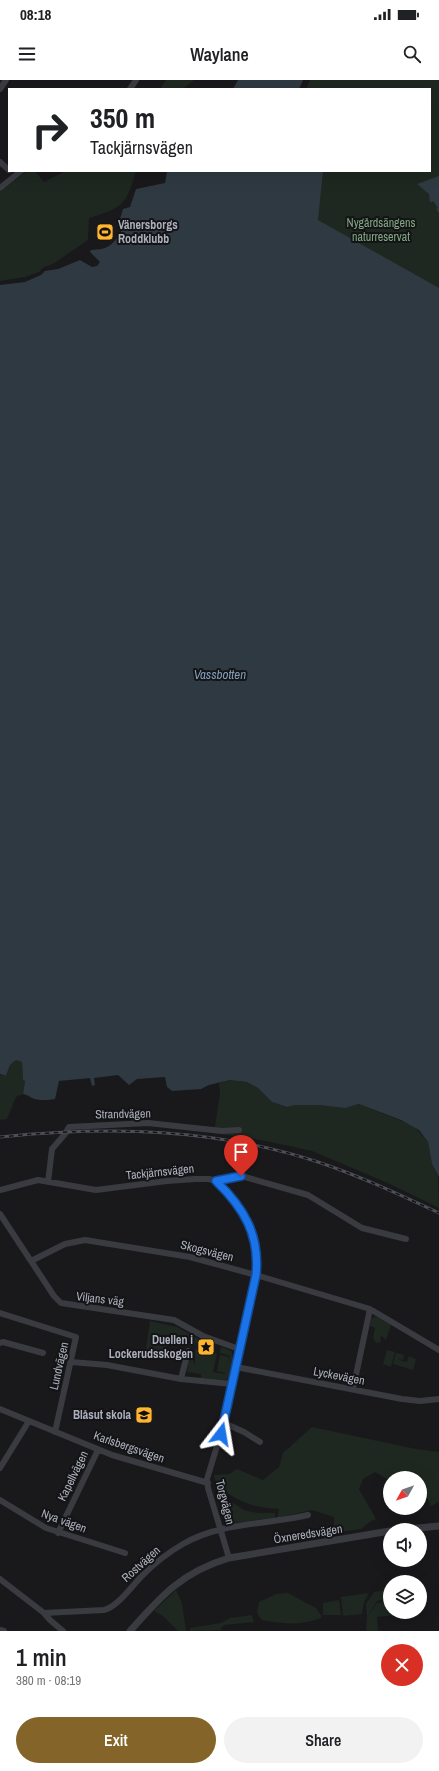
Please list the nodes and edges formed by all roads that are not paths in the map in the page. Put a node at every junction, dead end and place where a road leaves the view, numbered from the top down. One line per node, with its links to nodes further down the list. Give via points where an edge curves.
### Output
1 (6, 80): 2 (street)
2 (0, 89)
3 (0, 162): 4 (street)
4 (8, 170)
5 (10, 172): 7 (street)
6 (20, 172): 7 (street)
7 (15, 176): 8 (street)
8 (0, 188)
9 (239, 1130): 11 (street, Strandvägen, via 222,1131 148,1124 69,1127 52,1149)
10 (216, 1181): 11 (street, Tackjärnsvägen, via 188,1179 96,1190); 14 (street, Tackjärnsvägen, via 230,1177 245,1177 292,1189 314,1198 362,1228); 16 (street, Torgvägen, via 239,1208 250,1226 257,1252)
11 (48, 1182): 12 (street, Tackjärnsvägen, via 32,1181)
12 (0, 1190)
13 (0, 1214): 15 (street, Viljans väg)
14 (406, 1239)
15 (31, 1261): 16 (street, Skogsvägen, via 65,1244 79,1240 94,1240 190,1256); 20 (street, Viljans väg, via 54,1296 64,1305 174,1320 203,1336)
16 (256, 1275): 17 (street, Skogsvägen); 20 (street, Torgvägen)
17 (370, 1309): 21 (street, Skogsvägen); 28 (street)
18 (0, 1313): 24 (street, Lundvägen, via 75,1336)
19 (0, 1342): 23 (street)
20 (239, 1349): 25 (street, Torgvägen)
21 (439, 1350)
22 (188, 1351): 26 (street)
23 (42, 1353)
24 (71, 1362): 26 (street, via 114,1366); 33 (street, Lundvägen)
25 (236, 1367): 27 (street, Torgvägen); 28 (street, Lyckevägen)
26 (181, 1379): 27 (street)
27 (232, 1384): 32 (street, Torgvägen)
28 (354, 1389): 29 (street, Lyckevägen, via 412,1400)
29 (439, 1399)
30 (0, 1409): 31 (street, Karlsbergsvägen)
31 (29, 1421): 33 (street, Karlsbergsvägen); 36 (street)
32 (224, 1423): 34 (street); 37 (street, Torgvägen, via 208,1474)
33 (55, 1432): 35 (street, Karlsbergsvägen)
34 (260, 1442)
35 (98, 1450): 37 (street, Karlsbergsvägen); 44 (street, Kapellvägen)
36 (0, 1468)
37 (208, 1484): 42 (street, Torgvägen)
38 (0, 1500): 44 (street, Nya vägen, via 32,1521)
39 (308, 1515): 42 (street, Rostvägen)
40 (439, 1526): 41 (street)
41 (427, 1527)
42 (220, 1529): 46 (street, Torgvägen); 48 (street, Rostvägen, via 189,1541 165,1556 144,1573 112,1608)
43 (383, 1532): 46 (street, Öxneredsvägen)
44 (58, 1533): 45 (street, Nya vägen)
45 (125, 1553)
46 (229, 1558): 52 (street, Öxneredsvägen, via 209,1564 183,1578 163,1595)
47 (0, 1579): 48 (street)
48 (44, 1613): 51 (street)
49 (0, 1630): 50 (street)
50 (4, 1630)
51 (63, 1631)
52 (130, 1631)

